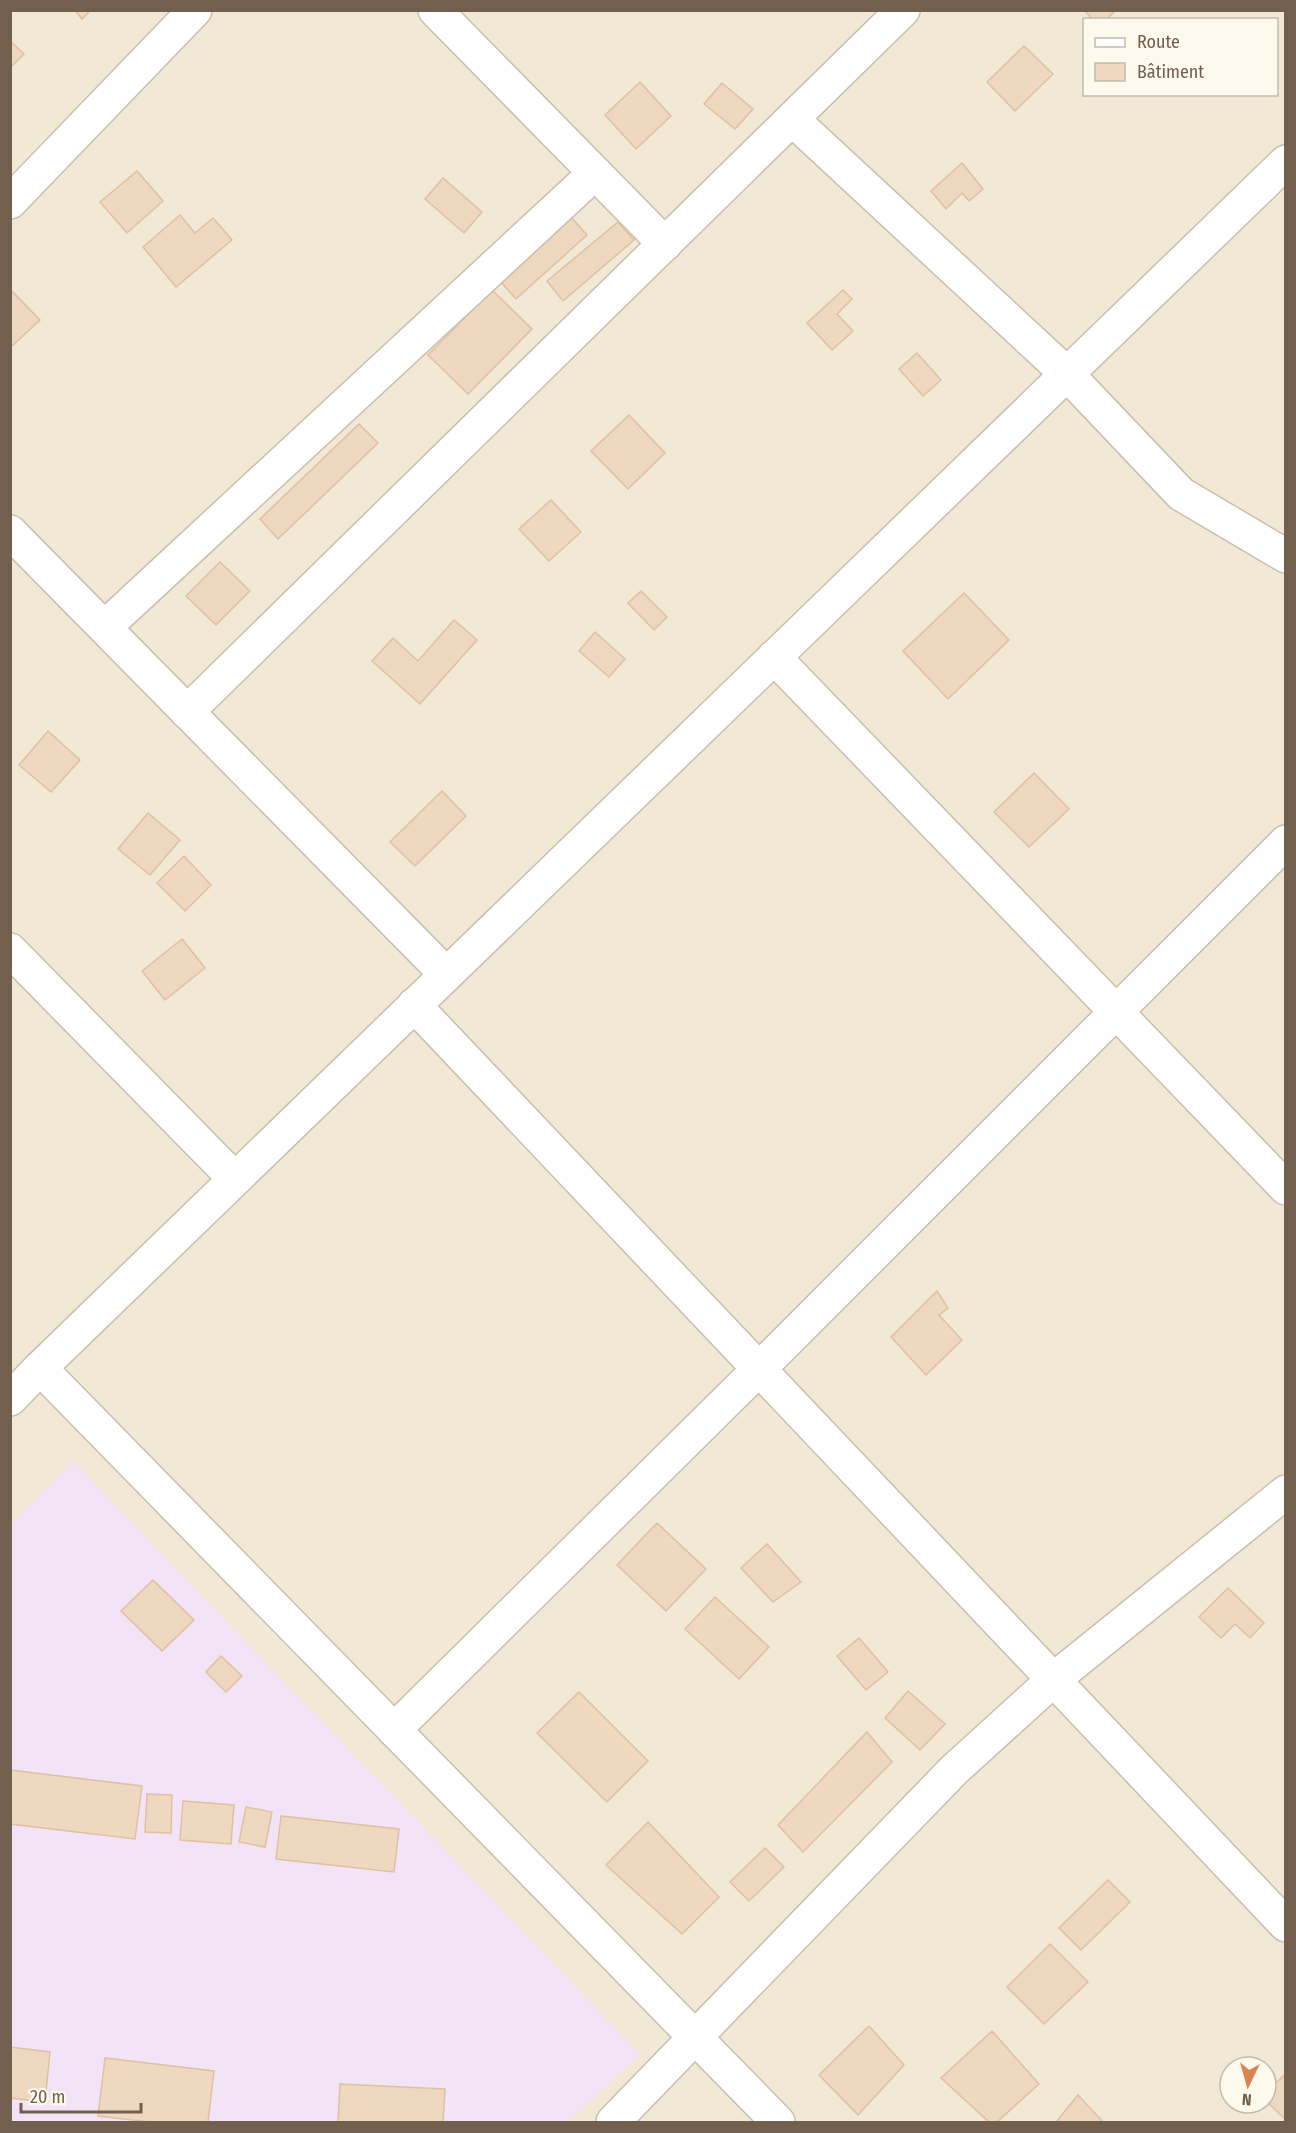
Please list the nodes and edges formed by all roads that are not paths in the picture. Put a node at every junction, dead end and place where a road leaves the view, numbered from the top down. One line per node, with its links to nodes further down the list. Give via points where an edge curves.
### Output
1 (195, 10): 7 (street)
2 (435, 10): 6 (street)
3 (888, 15): 4 (street)
4 (792, 119): 8 (street); 9 (street)
5 (1286, 162): 9 (street)
6 (595, 173): 8 (street); 12 (street)
7 (10, 202)
8 (665, 244): 14 (street)
9 (1067, 374): 11 (street, via 1181,494); 13 (street)
10 (10, 532): 12 (street)
11 (1286, 556)
12 (105, 627): 14 (street)
13 (774, 657): 17 (street); 19 (street)
14 (187, 712): 17 (street)
15 (1286, 842): 19 (street)
16 (10, 950): 20 (street)
17 (446, 974): 18 (street)
18 (414, 1005): 20 (street); 23 (street)
19 (1116, 1012): 21 (street); 23 (street)
20 (236, 1179): 22 (street)
21 (1286, 1188)
22 (40, 1368): 24 (street); 27 (street)
23 (759, 1369): 26 (street); 27 (street)
24 (10, 1399)
25 (1286, 1492): 26 (street)
26 (1053, 1680): 28 (street); 29 (street, via 954,1770)
27 (394, 1730): 29 (street)
28 (1286, 1925)
29 (696, 2038): 30 (street); 31 (street)
30 (613, 2122)
31 (778, 2122)

